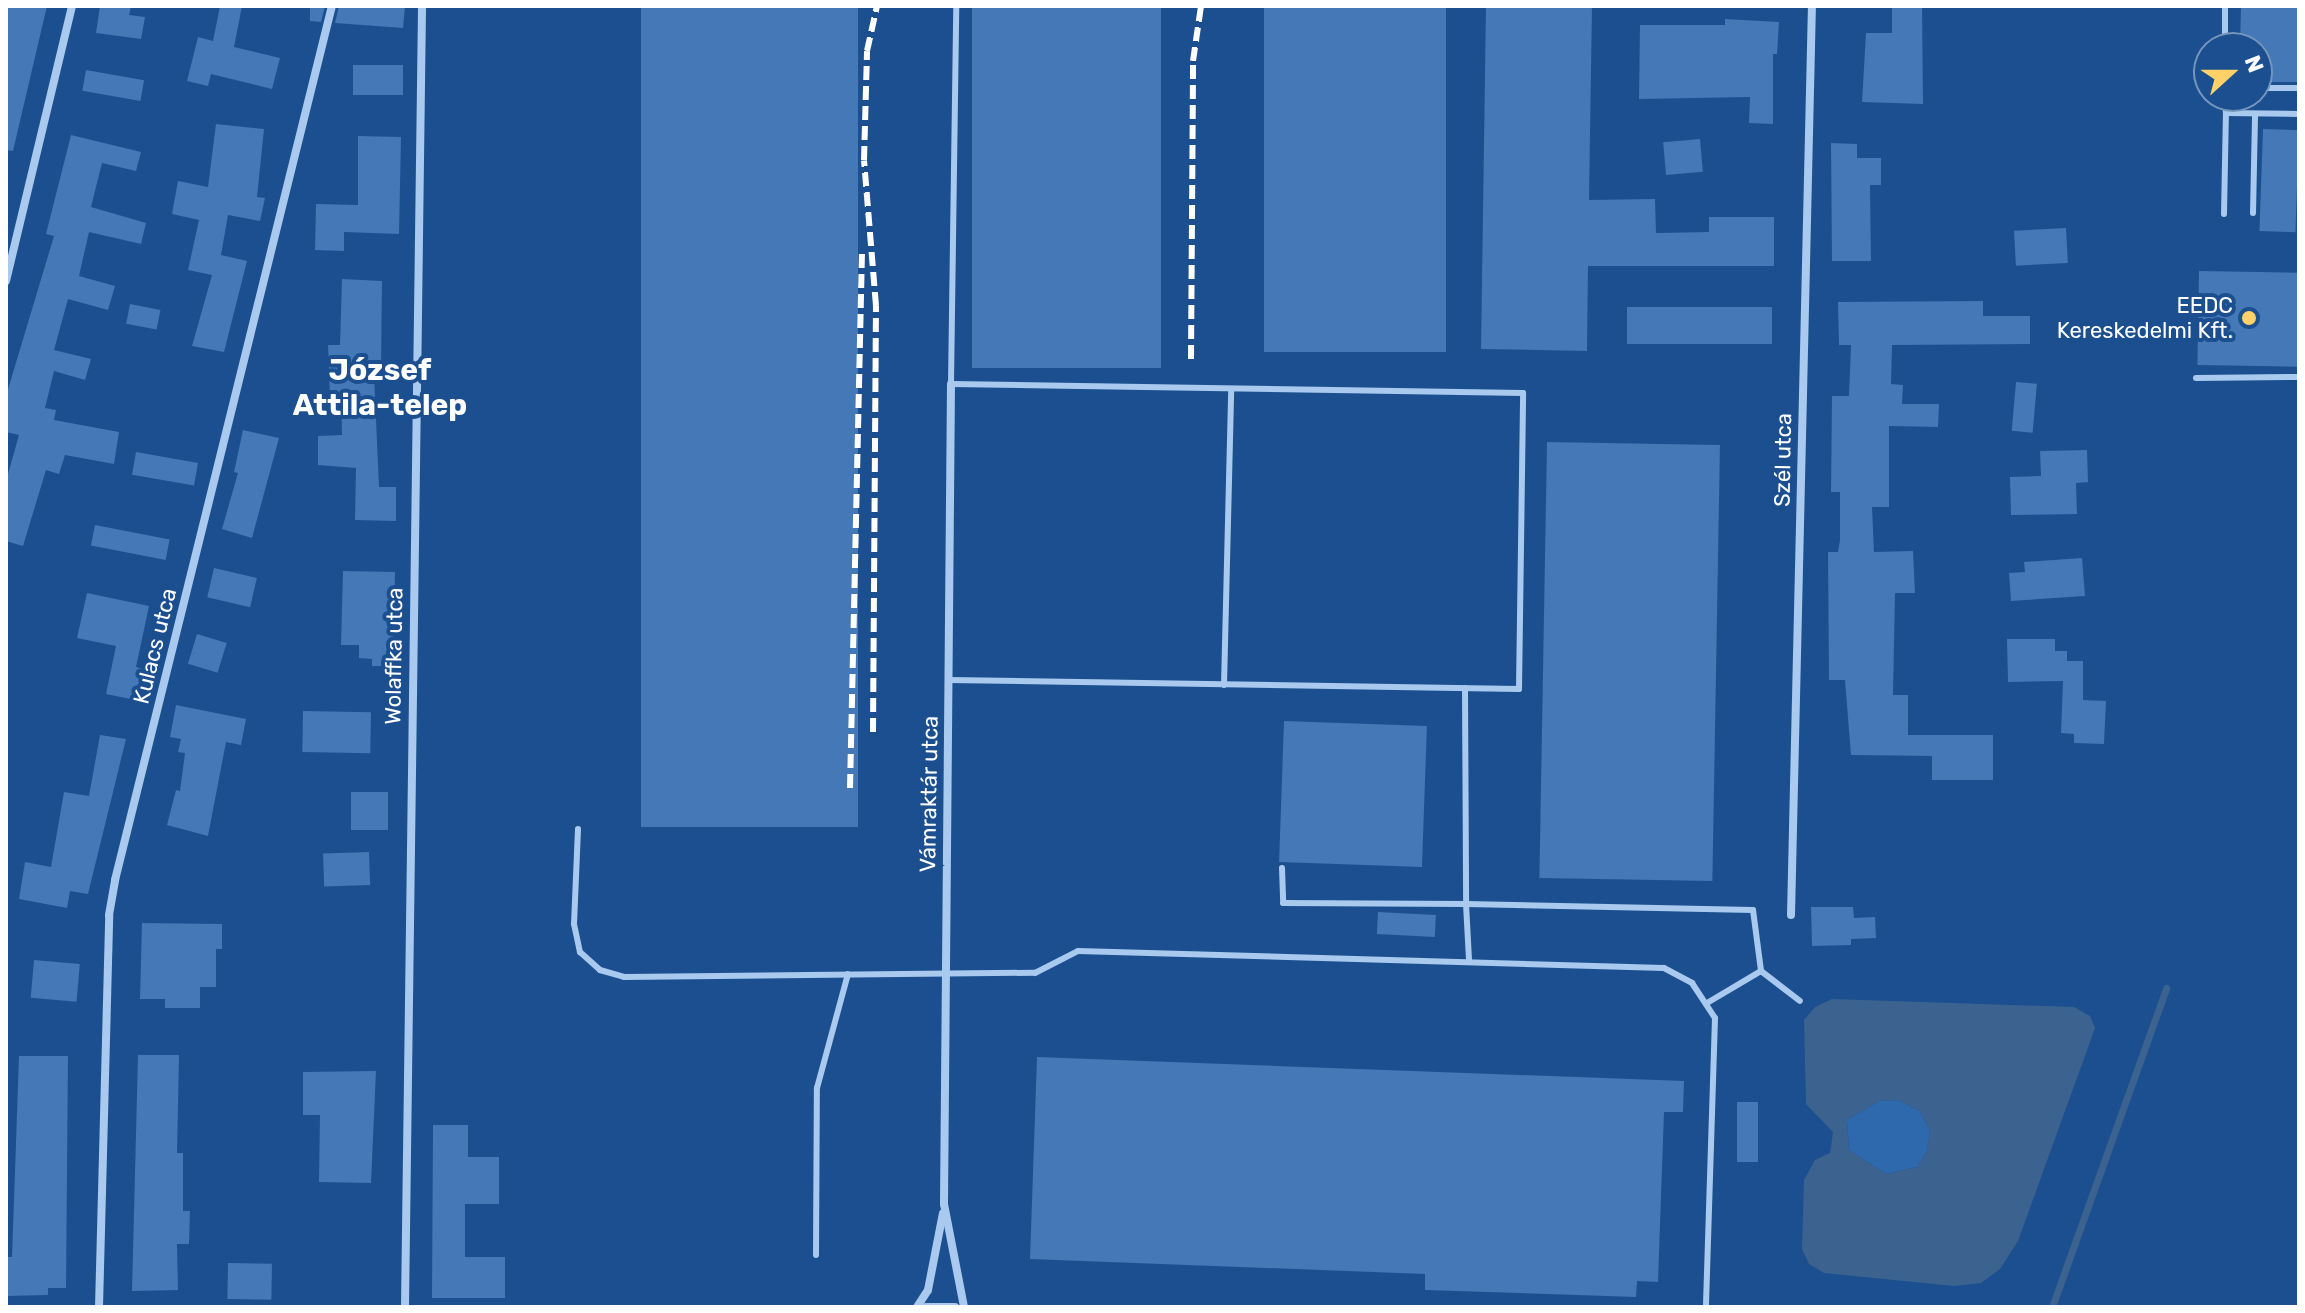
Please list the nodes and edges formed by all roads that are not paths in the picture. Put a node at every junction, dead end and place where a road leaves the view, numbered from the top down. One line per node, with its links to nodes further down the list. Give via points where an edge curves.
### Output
1 (72, 6): 15 (street)
2 (332, 6): 35 (street, Kulacs utca, via 115,880 109,915)
3 (422, 6): 36 (street, Wolaffka utca)
4 (956, 6): 18 (lane)
5 (1812, 6): 26 (street, Szél utca)
6 (2225, 6): 7 (lane)
7 (2225, 32)
8 (2273, 88): 9 (lane)
9 (2299, 88)
10 (2226, 113): 11 (lane); 14 (lane)
11 (2255, 114): 12 (lane); 13 (lane)
12 (2299, 114)
13 (2253, 213)
14 (2224, 214)
15 (6, 281)
16 (2299, 377): 17 (lane)
17 (2196, 378)
18 (951, 384): 19 (lane); 20 (street, Vámraktár utca)
19 (1231, 389): 21 (lane); 22 (lane, via 1523,393 1519,689)
20 (949, 680): 21 (lane); 29 (street, Vámraktár utca)
21 (1224, 685): 22 (lane)
22 (1465, 688): 25 (lane)
23 (578, 829): 30 (lane, via 574,924 580,952 600,970 624,977)
24 (1282, 868): 25 (lane, via 1283,903)
25 (1466, 904): 27 (lane); 28 (lane, via 1753,910)
26 (1791, 915)
27 (1469, 960): 29 (lane, via 1078,951 1035,973); 32 (lane, via 1664,968 1692,983)
28 (1761, 971): 31 (lane); 32 (lane)
29 (945, 973): 30 (lane); 33 (street, Vámraktár utca)
30 (848, 974): 34 (lane, via 817,1088)
31 (1800, 1001)
32 (1707, 1003): 41 (lane, via 1715,1018)
33 (944, 1204): 37 (street, Vámraktár utca, via 928,1290); 40 (street, Vámraktár utca)
34 (816, 1255)
35 (99, 1307)
36 (405, 1307)
37 (917, 1307)
38 (926, 1307): 39 (street)
39 (955, 1307)
40 (964, 1307)
41 (1706, 1307)

